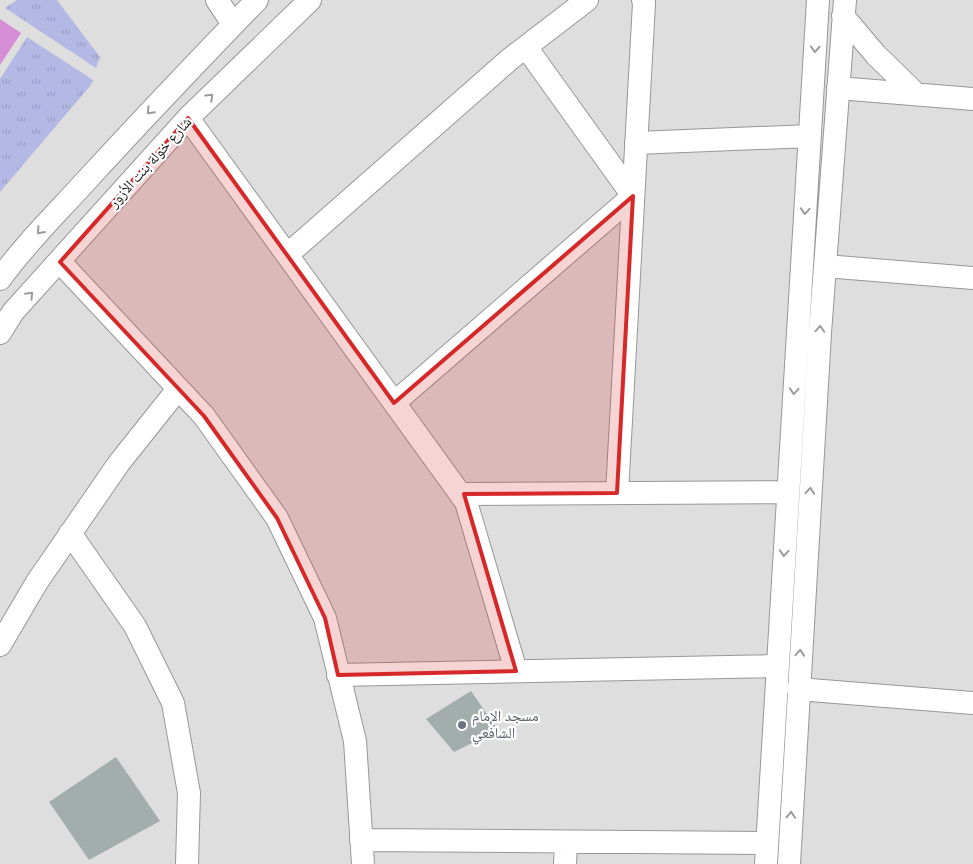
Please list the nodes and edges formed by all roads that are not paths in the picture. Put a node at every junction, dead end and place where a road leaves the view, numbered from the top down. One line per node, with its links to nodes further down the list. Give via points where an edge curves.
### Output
1 (217, 0): 8 (street)
2 (256, 0): 8 (street)
3 (310, 0): 13 (street, شارع خولة بنت الأزور, one-way to 3)
4 (587, 0): 9 (street)
5 (643, 0): 15 (street)
6 (818, 0): 14 (street, one-way to 14)
7 (844, 8): 10 (street); 11 (street, via 876,56)
8 (233, 24): 21 (street, one-way to 21, via 160,100)
9 (526, 47): 16 (street); 17 (street)
10 (838, 88): 11 (street); 19 (street)
11 (916, 94): 12 (street)
12 (973, 99)
13 (188, 118): 17 (street); 18 (street, شارع خولة بنت الأزور)
14 (810, 136): 15 (street); 25 (street, one-way to 25)
15 (636, 143): 16 (street)
16 (633, 196): 24 (street); 26 (street)
17 (286, 255): 24 (street)
18 (60, 262): 22 (street, شارع خولة بنت الأزور, one-way to 18, via 13,312); 23 (street)
19 (825, 266): 20 (street); 33 (street, one-way to 19)
20 (973, 278)
21 (0, 279)
22 (0, 333)
23 (178, 389): 28 (street, via 119,463); 32 (street, via 204,416 277,518 324,618)
24 (394, 403): 27 (street)
25 (788, 492): 26 (street); 30 (street, one-way to 30)
26 (617, 493): 27 (street)
27 (460, 494): 31 (street, via 466,502)
28 (70, 534): 29 (street, via 37,582); 39 (street, via 135,626 173,703 189,793)
29 (0, 646)
30 (777, 666): 31 (street); 37 (street)
31 (516, 671): 32 (street)
32 (338, 674): 35 (street, via 355,741)
33 (798, 688): 34 (street); 38 (street, one-way to 33)
34 (973, 703)
35 (361, 840): 36 (street); 40 (street)
36 (566, 842): 37 (street); 41 (street)
37 (766, 853)
38 (795, 863)
39 (187, 864)
40 (363, 864)
41 (565, 864)

